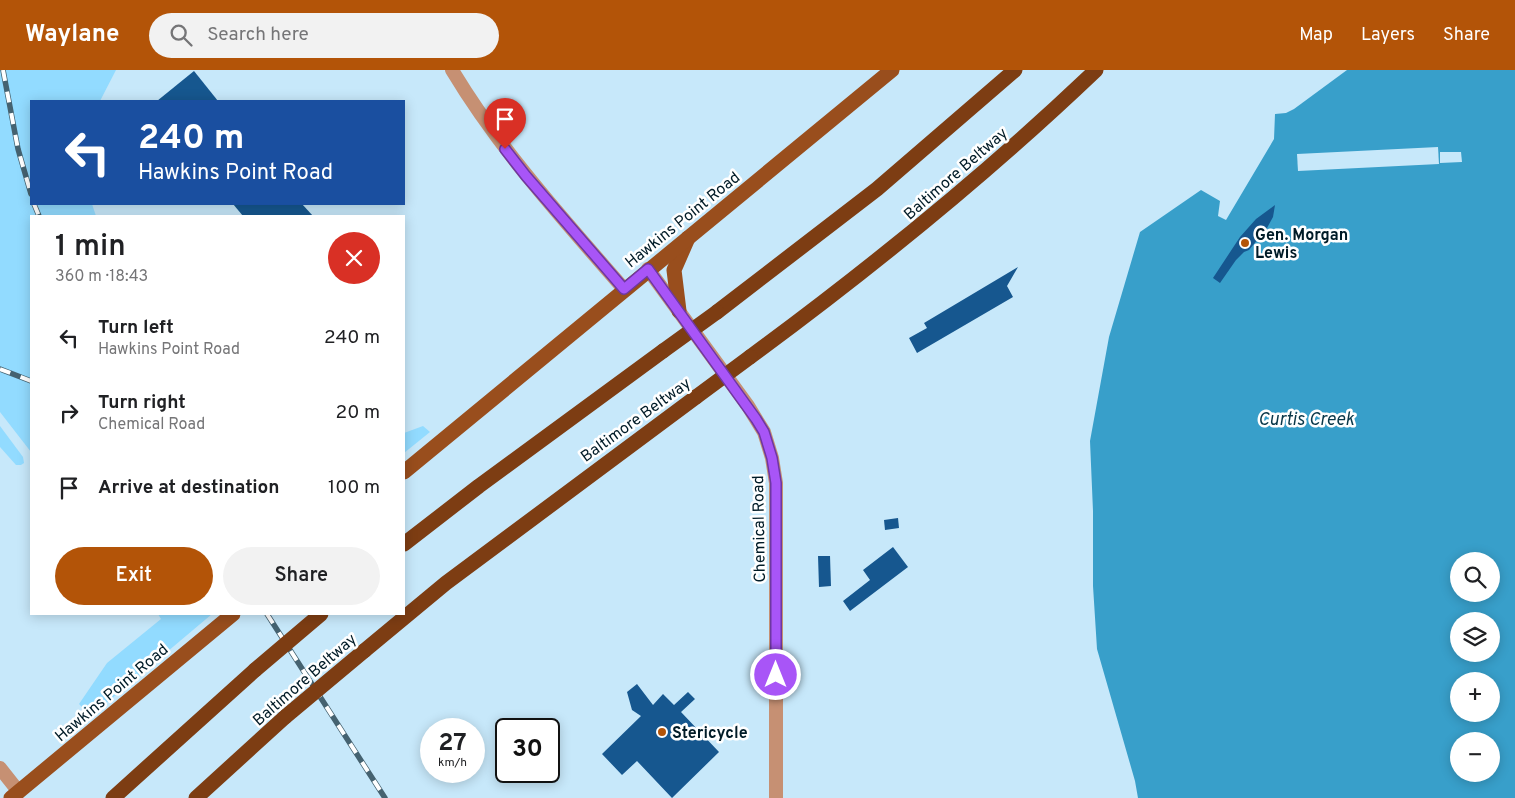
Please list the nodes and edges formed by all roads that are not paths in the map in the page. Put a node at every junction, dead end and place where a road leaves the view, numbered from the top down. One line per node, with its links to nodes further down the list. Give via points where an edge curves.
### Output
1 (452, 70): 7 (street, via 495,136 526,176)
2 (892, 70): 5 (main road, Hawkins Point Road)
3 (1015, 70): 10 (highway, bridge, via 877,189)
4 (1096, 70): 16 (highway, Baltimore Beltway, bridge, via 994,164 913,232 478,558 285,717)
5 (689, 236): 6 (main road, Hawkins Point Road); 8 (main road, via 674,270)
6 (648, 269): 7 (main road, Hawkins Point Road); 8 (street, Chemical Road)
7 (624, 289): 9 (main road, Hawkins Point Road)
8 (679, 311): 17 (street, Chemical Road, via 748,406 764,432 772,458 776,483)
9 (405, 471)
10 (405, 543)
11 (232, 615): 14 (main road, Hawkins Point Road)
12 (320, 615): 15 (highway, bridge)
13 (0, 768): 14 (street)
14 (15, 795)
15 (113, 798)
16 (196, 798)
17 (776, 798)

